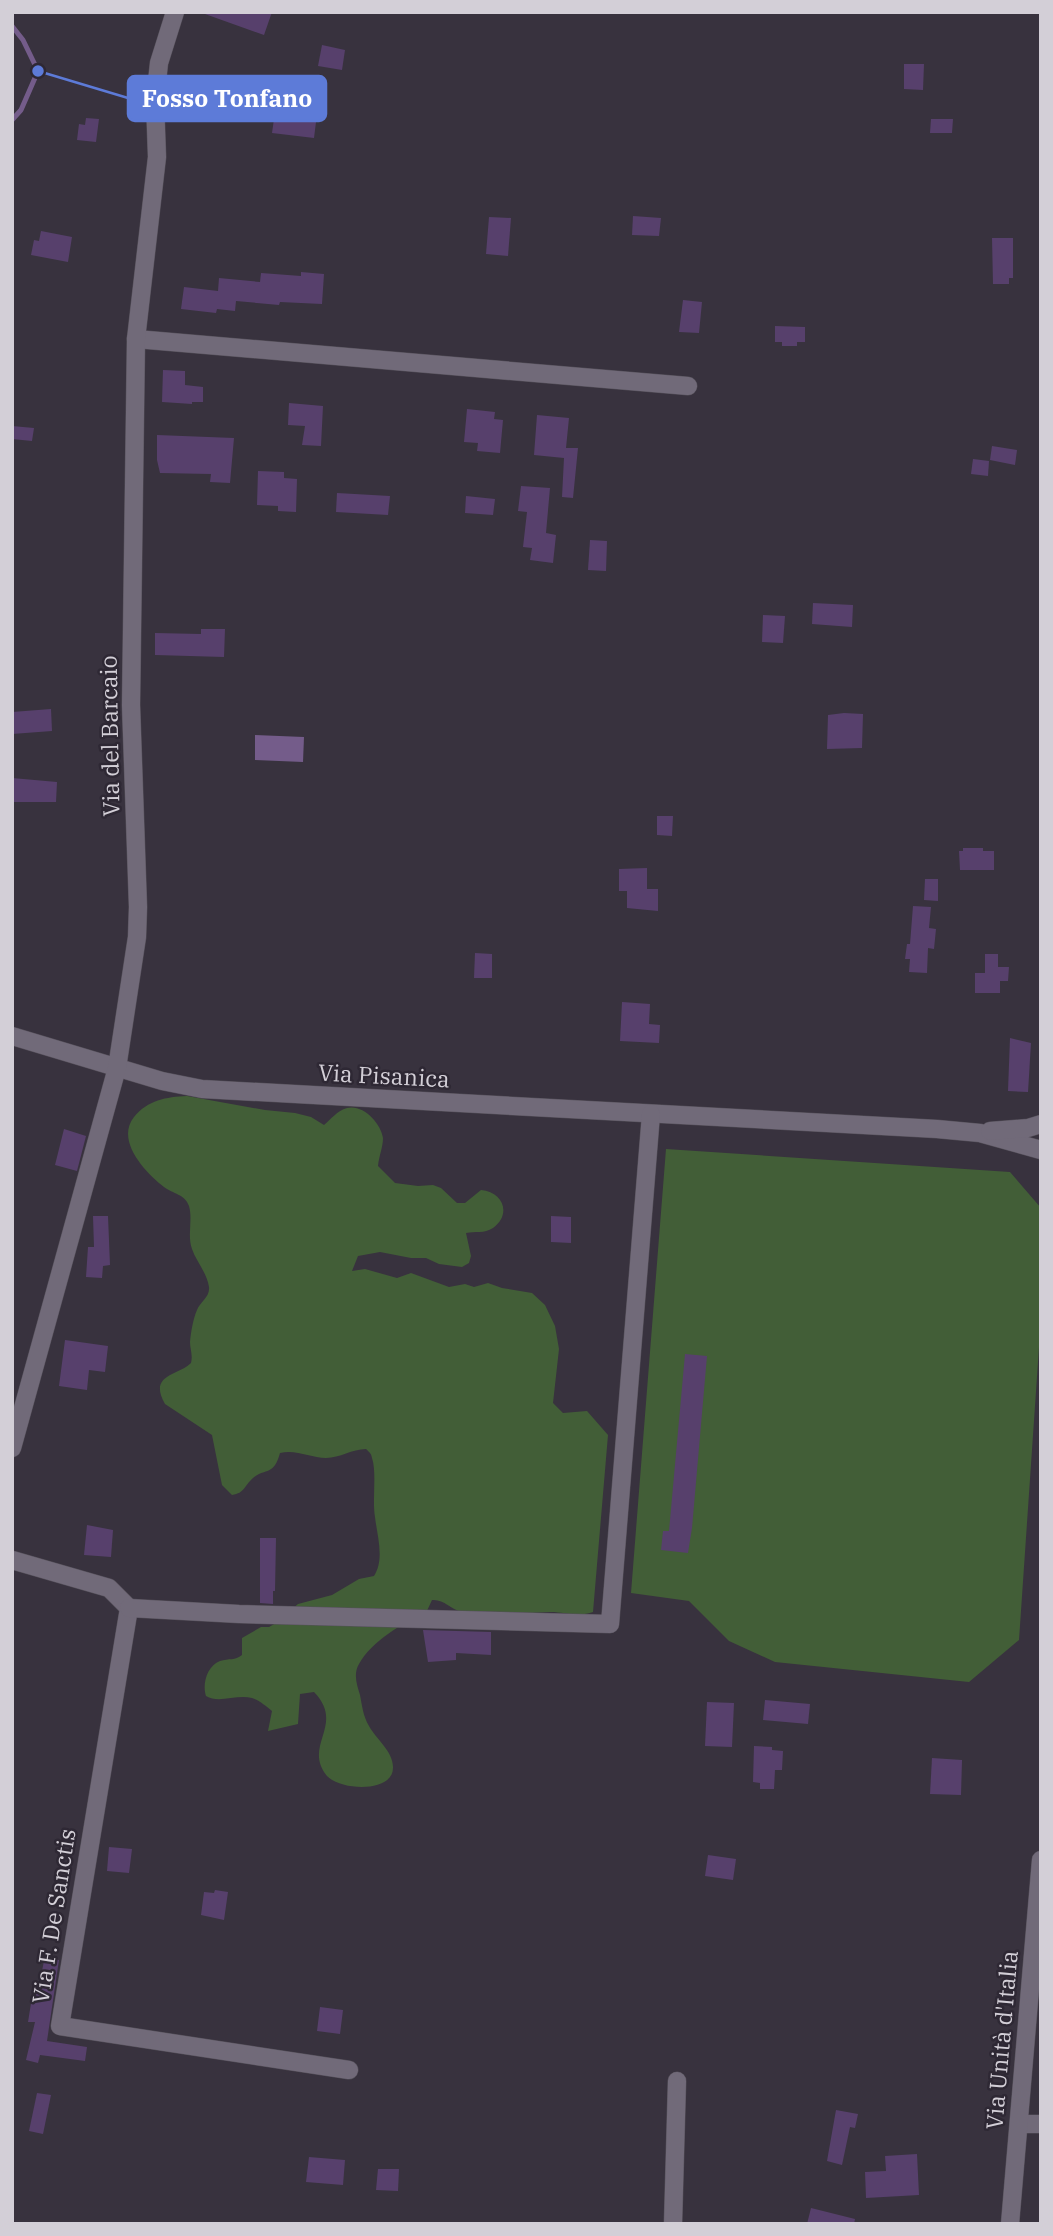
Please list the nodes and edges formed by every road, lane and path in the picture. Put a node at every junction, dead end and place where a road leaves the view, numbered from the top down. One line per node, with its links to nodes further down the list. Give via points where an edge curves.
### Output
1 (175, 12): 2 (street, Via del Barcaio, via 159,63 157,157)
2 (136, 338): 3 (street); 5 (street, Via del Barcaio, via 131,705 138,906)
3 (688, 386)
4 (12, 1036): 5 (street, Via Pisanica)
5 (117, 1068): 6 (street, Via Pisanica, via 202,1089); 10 (street, Via del Barcaio)
6 (651, 1114): 8 (street, Via Pisanica); 12 (street, via 610,1624)
7 (1041, 1124): 8 (street, Via Pisanica)
8 (980, 1132): 9 (street, Via Pisanica)
9 (1041, 1150)
10 (12, 1448)
11 (12, 1559): 12 (street, via 109,1588)
12 (129, 1608): 14 (street, Via F. De Sanctis, via 60,2026)
13 (1041, 1860): 16 (street, Via Unità d'Italia)
14 (349, 2070)
15 (677, 2081): 18 (street)
16 (1019, 2124): 17 (street); 19 (street, Via Unità d'Italia)
17 (1041, 2124)
18 (673, 2224)
19 (1010, 2224)

